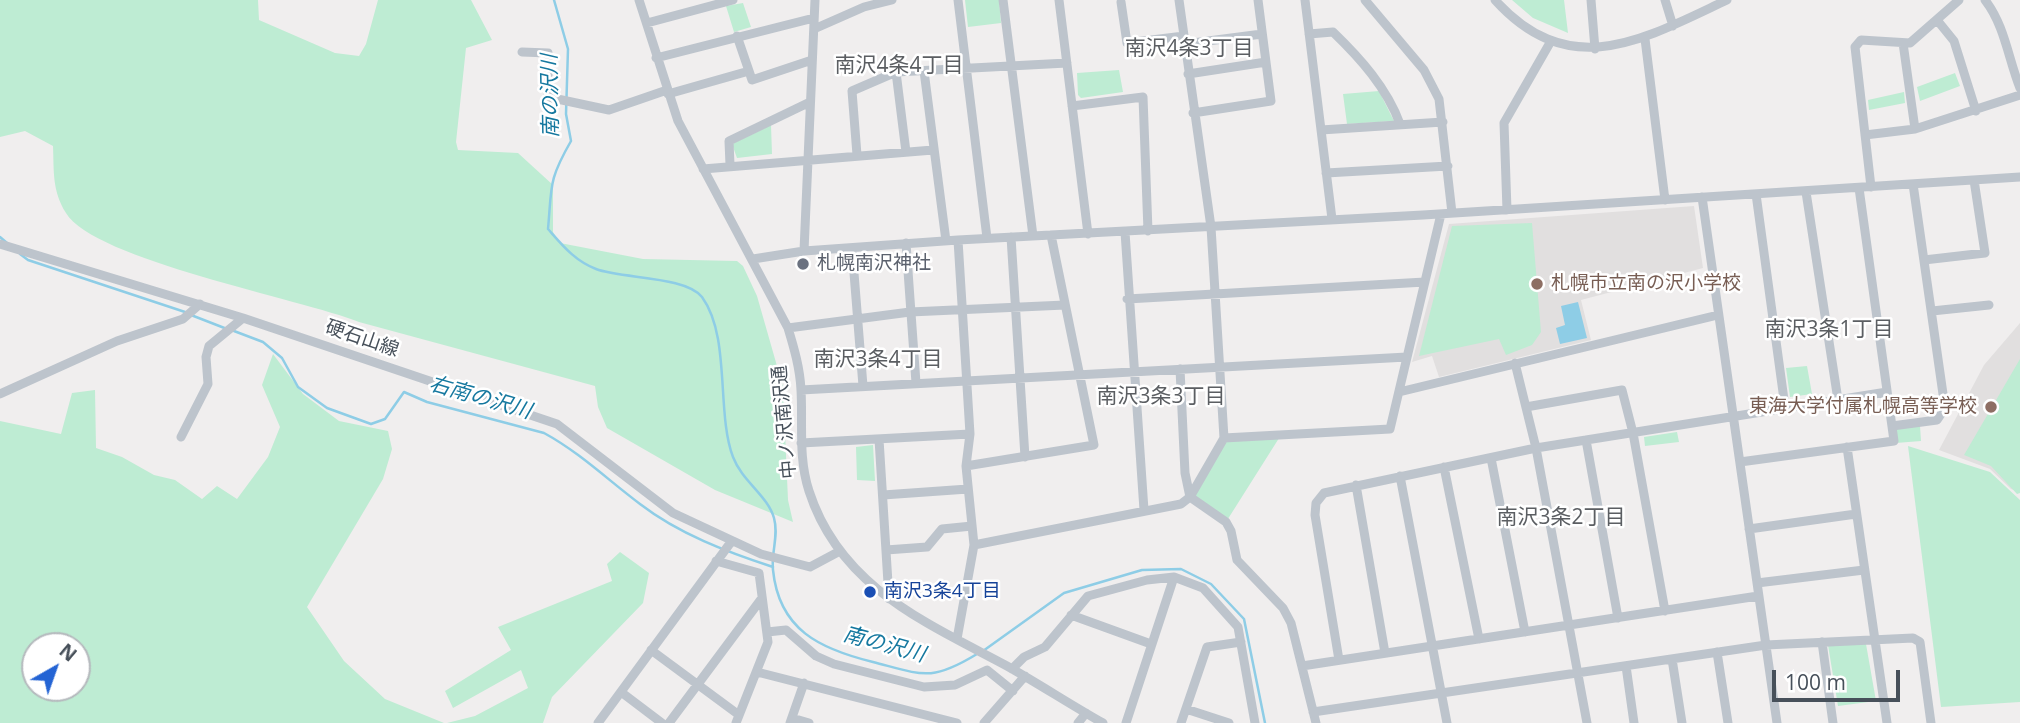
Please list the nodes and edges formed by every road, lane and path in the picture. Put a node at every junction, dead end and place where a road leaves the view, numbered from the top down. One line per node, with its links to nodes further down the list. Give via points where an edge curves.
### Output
1 (639, 0): 23 (street, 中ノ沢南沢通)
2 (733, 0): 23 (street)
3 (815, 0): 21 (street)
4 (892, 0): 20 (street)
5 (958, 0): 40 (street)
6 (1003, 0): 39 (street)
7 (1059, 0): 38 (street)
8 (1180, 0): 30 (street)
9 (1258, 0): 26 (street)
10 (1305, 0): 27 (street)
11 (1365, 0): 52 (street, via 1424,69 1439,99)
12 (1495, 0): 31 (street, via 1514,20)
13 (1591, 0): 33 (street)
14 (1665, 0): 24 (street)
15 (1727, 0): 19 (street)
16 (1959, 0): 22 (street)
17 (1985, 0): 45 (street, via 1998,18)
18 (1121, 2): 30 (street, via 1127,43)
19 (1714, 3): 24 (street)
20 (864, 4): 25 (street)
21 (814, 18): 25 (street); 28 (street)
22 (1937, 20): 32 (street, via 1910,43); 50 (street, via 1954,41)
23 (647, 23): 35 (street, 中ノ沢南沢通)
24 (1673, 26): 29 (street)
25 (814, 29): 36 (street)
26 (1262, 34): 30 (street); 37 (street)
27 (1309, 34): 53 (street, via 1333,32 1354,52 1389,100); 55 (street)
28 (737, 36): 35 (street); 41 (street)
29 (1645, 39): 33 (street); 73 (street)
30 (1184, 40): 44 (street)
31 (1551, 41): 33 (street); 74 (street, via 1504,122)
32 (1903, 43): 54 (street); 56 (street, via 1861,40 1855,47)
33 (1595, 49)
34 (522, 52): 46 (street, via 548,53 548,97 609,110)
35 (656, 58): 46 (street, 中ノ沢南沢通)
36 (812, 60): 41 (street, via 752,80); 48 (street)
37 (1266, 62): 44 (street); 51 (street, via 1271,101)
38 (1067, 63): 39 (street); 49 (street)
39 (1011, 66): 40 (street); 83 (street)
40 (967, 69): 42 (street); 85 (street)
41 (749, 71): 46 (street)
42 (924, 71): 43 (street); 57 (street)
43 (896, 72): 58 (street); 59 (street, via 852,91)
44 (1188, 74): 51 (street)
45 (2020, 88)
46 (668, 92): 63 (street, 中ノ沢南沢通)
47 (2020, 95): 50 (street)
48 (810, 102): 60 (street); 61 (street, via 729,141)
49 (1072, 107): 79 (street, via 1143,97); 81 (street)
50 (1976, 111): 54 (street)
51 (1193, 113): 78 (street)
52 (1443, 122): 53 (street); 62 (street)
53 (1400, 124): 55 (street)
54 (1915, 129): 56 (street)
55 (1321, 130): 64 (street)
56 (1865, 135): 68 (street)
57 (933, 150): 58 (street); 87 (street)
58 (906, 152): 59 (street)
59 (857, 155): 60 (street)
60 (808, 159): 61 (street); 91 (street)
61 (730, 165): 63 (street)
62 (1448, 166): 64 (street); 75 (street)
63 (703, 169): 92 (street, 中ノ沢南沢通)
64 (1326, 173): 77 (street)
65 (2020, 177): 66 (street)
66 (1974, 180): 67 (street); 93 (street, via 1985,253)
67 (1913, 184): 68 (street); 93 (street)
68 (1871, 187): 69 (street)
69 (1859, 188): 70 (street); 120 (street)
70 (1806, 192): 71 (street); 122 (street)
71 (1756, 194): 72 (street); 124 (street)
72 (1702, 197): 73 (street); 104 (street)
73 (1665, 200): 74 (street)
74 (1507, 210): 75 (street)
75 (1452, 213): 76 (street)
76 (1441, 214): 77 (street); 94 (street)
77 (1332, 219): 78 (street)
78 (1211, 227): 79 (street); 95 (street)
79 (1148, 231): 80 (street)
80 (1125, 232): 81 (street); 96 (street)
81 (1088, 234): 82 (street)
82 (1051, 235): 83 (street); 98 (street)
83 (1032, 236): 84 (street)
84 (1011, 237): 85 (street); 100 (street)
85 (987, 238): 86 (street)
86 (958, 240): 87 (street); 101 (street)
87 (946, 241): 88 (street)
88 (905, 243): 90 (street); 103 (street)
89 (0, 244): 97 (street, 硬石山線)
90 (852, 248): 91 (street); 105 (street)
91 (804, 251): 92 (street)
92 (752, 259): 107 (street, 中ノ沢南沢通)
93 (1924, 260): 102 (street)
94 (1425, 282): 95 (street); 108 (street)
95 (1217, 293): 96 (street); 110 (street)
96 (1127, 299): 112 (street)
97 (200, 304): 106 (street, 硬石山線); 121 (street, via 183,319 117,341)
98 (1065, 305): 100 (street); 113 (street)
99 (1989, 305): 102 (street)
100 (1014, 307): 101 (street); 114 (street)
101 (963, 310): 103 (street); 115 (street)
102 (1932, 311): 126 (street, via 1945,408 1937,420)
103 (910, 313): 105 (street); 116 (street)
104 (1718, 315): 109 (street); 125 (street)
105 (858, 318): 107 (street); 117 (street)
106 (240, 321): 129 (street, via 209,346 208,384); 150 (street, 硬石山線, via 557,424 673,513)
107 (788, 328): 118 (street, 中ノ沢南沢通)
108 (1407, 357): 110 (street); 119 (street)
109 (1515, 363): 119 (street); 123 (street)
110 (1221, 367): 111 (street); 130 (street)
111 (1180, 369): 112 (street); 145 (street)
112 (1133, 372): 113 (street); 146 (street)
113 (1078, 374): 114 (street); 136 (street, via 1094,445)
114 (1018, 377): 115 (street); 136 (street)
115 (966, 380): 116 (street); 127 (street)
116 (915, 383): 117 (street)
117 (863, 386): 118 (street)
118 (801, 390): 133 (street, 中ノ沢南沢通)
119 (1399, 392): 130 (street, via 1390,429)
120 (1887, 393): 122 (street); 126 (street)
121 (0, 394)
122 (1839, 400): 124 (street)
123 (1526, 407): 128 (street, via 1622,390); 135 (street)
124 (1785, 408): 125 (street)
125 (1733, 415): 128 (street); 138 (street)
126 (1892, 426): 134 (street, via 1894,440)
127 (970, 433): 131 (street); 139 (street)
128 (1633, 433): 132 (street); 161 (street)
129 (181, 438)
130 (1224, 438): 145 (street)
131 (879, 439): 133 (street); 144 (street)
132 (1586, 440): 135 (street); 163 (street)
133 (801, 443): 153 (street, 中ノ沢南沢通, via 809,490)
134 (1847, 447): 138 (street); 147 (street)
135 (1536, 448): 137 (street); 164 (street)
136 (1026, 457): 139 (street)
137 (1491, 458): 140 (street); 166 (street)
138 (1740, 462): 149 (street)
139 (966, 466): 143 (street)
140 (1444, 467): 141 (street); 168 (street)
141 (1400, 476): 142 (street); 174 (street)
142 (1356, 485): 177 (street); 179 (street, via 1324,493 1316,503)
143 (968, 489): 144 (street); 148 (street)
144 (883, 495): 152 (street)
145 (1190, 497): 146 (street, via 1181,504); 180 (street, via 1226,522 1237,560 1283,608 1292,623)
146 (1144, 510): 151 (street)
147 (1856, 514): 149 (street); 155 (street)
148 (972, 526): 151 (street); 152 (street, via 942,529 926,547)
149 (1749, 529): 157 (street)
150 (731, 542): 153 (street, 硬石山線, via 810,567); 154 (street)
151 (974, 545): 167 (street)
152 (886, 550): 160 (street)
153 (840, 551): 160 (street, 中ノ沢南沢通, via 874,590)
154 (716, 561): 159 (street, via 759,573); 175 (street)
155 (1864, 570): 157 (street); 169 (street)
156 (1174, 577): 162 (street, via 1088,596); 170 (street, via 1203,588 1238,626); 172 (street)
157 (1756, 583): 158 (street)
158 (1758, 596): 161 (street); 173 (street)
159 (762, 598): 165 (street); 187 (street)
160 (889, 599): 167 (street, 中ノ沢南沢通)
161 (1665, 611): 163 (street)
162 (1071, 615): 172 (street); 182 (street, via 1045,647)
163 (1618, 618): 164 (street)
164 (1571, 625): 166 (street); 184 (street)
165 (767, 632): 183 (street); 188 (street, via 786,631 816,656 834,664 924,687 955,685 987,670)
166 (1525, 632): 168 (street)
167 (957, 639): 182 (street, 中ノ沢南沢通)
168 (1479, 639): 174 (street)
169 (1874, 640): 171 (street); 216 (street); 217 (street, via 1913,638 1920,642)
170 (1241, 642): 191 (street, via 1207,647); 207 (street)
171 (1822, 642): 173 (street); 215 (street)
172 (1152, 644): 204 (street)
173 (1766, 645): 176 (street); 214 (street)
174 (1433, 646): 177 (street); 190 (street)
175 (651, 650): 187 (street); 189 (street)
176 (1717, 652): 178 (street); 213 (street)
177 (1385, 653): 179 (street)
178 (1672, 659): 181 (street); 212 (street)
179 (1339, 660): 180 (street)
180 (1302, 666): 192 (street)
181 (1626, 666): 184 (street); 211 (street)
182 (1008, 667): 185 (street, 中ノ沢南沢通)
183 (757, 673): 186 (street); 194 (street)
184 (1579, 673): 190 (street); 210 (street)
185 (1026, 676): 188 (street); 193 (street, 中ノ沢南沢通)
186 (804, 683): 195 (street); 200 (street)
187 (697, 684): 194 (street); 198 (street)
188 (1013, 691): 201 (street)
189 (621, 692): 196 (street); 197 (street)
190 (1441, 693): 192 (street); 209 (street)
191 (1186, 709): 205 (street); 206 (street)
192 (1313, 712): 208 (street)
193 (1086, 713): 202 (street); 203 (street, 中ノ沢南沢通)
194 (738, 719)
195 (791, 721): 199 (street)
196 (598, 723)
197 (662, 723)
198 (669, 723)
199 (809, 723)
200 (957, 723)
201 (985, 723)
202 (1078, 723)
203 (1103, 723)
204 (1126, 723)
205 (1181, 723)
206 (1229, 723)
207 (1255, 723)
208 (1316, 723)
209 (1447, 723)
210 (1587, 723)
211 (1634, 723)
212 (1682, 723)
213 (1728, 723)
214 (1777, 723)
215 (1833, 723)
216 (1886, 723)
217 (1931, 723)

